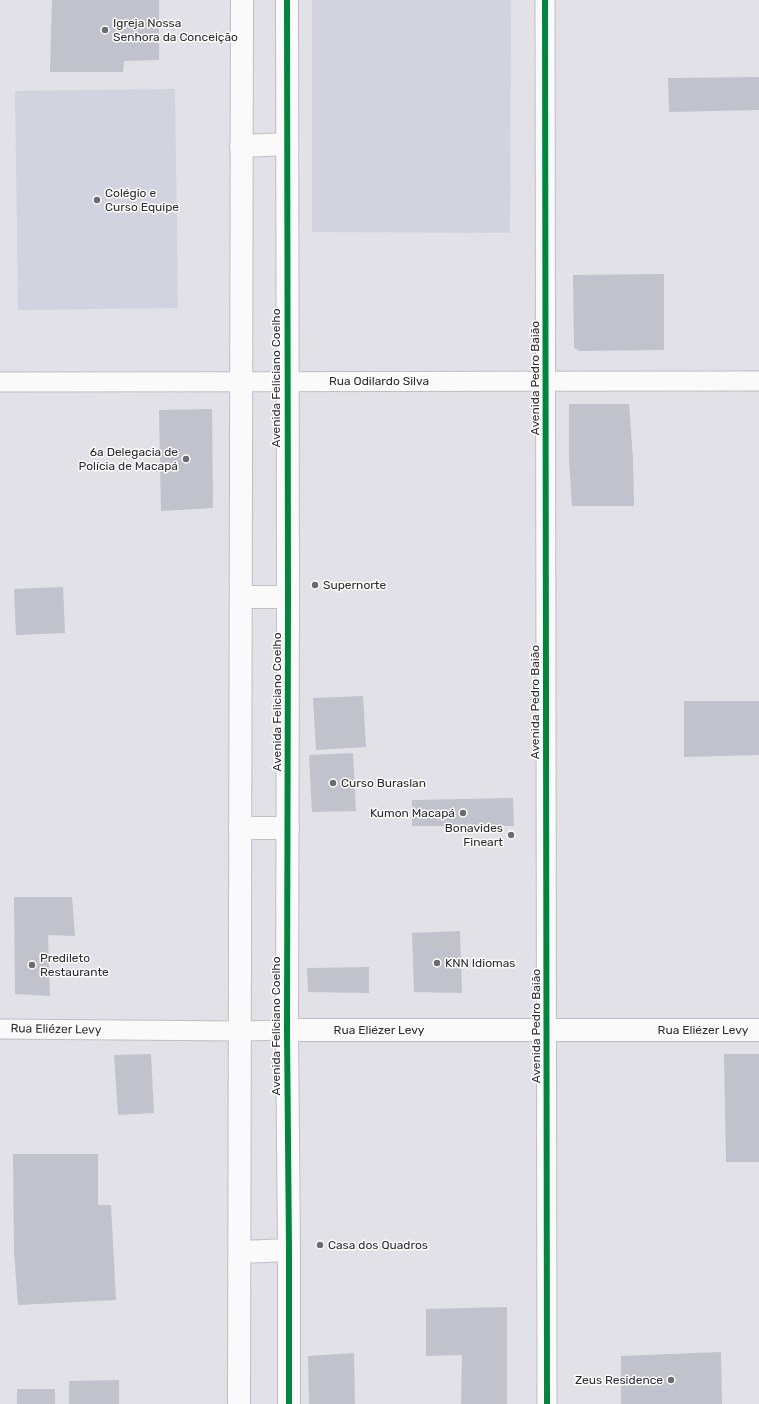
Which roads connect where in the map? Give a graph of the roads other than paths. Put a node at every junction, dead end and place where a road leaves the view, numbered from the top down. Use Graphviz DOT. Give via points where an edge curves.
graph roads {
  1 [pos="242,0"];
  2 [pos="287,0"];
  3 [pos="545,0"];
  4 [pos="287,144"];
  5 [pos="241,146"];
  6 [pos="287,381"];
  7 [pos="546,381"];
  8 [pos="759,381"];
  9 [pos="0,382"];
  10 [pos="241,382"];
  11 [pos="241,597"];
  12 [pos="288,597"];
  13 [pos="240,828"];
  14 [pos="288,828"];
  15 [pos="0,1029"];
  16 [pos="286,1030"];
  17 [pos="547,1030"];
  18 [pos="759,1030"];
  19 [pos="240,1031"];
  20 [pos="289,1250"];
  21 [pos="240,1252"];
  22 [pos="239,1404"];
  23 [pos="289,1404"];
  24 [pos="547,1404"];
  1 -- 5 [label="street"];
  2 -- 4 [label="street, Avenida Feliciano Coelho"];
  3 -- 7 [label="street, Avenida Pedro Baião"];
  4 -- 5 [label="street"];
  4 -- 6 [label="street, Avenida Feliciano Coelho"];
  5 -- 10 [label="street"];
  6 -- 7 [label="street, Rua Odilardo Silva"];
  6 -- 10 [label="street, Rua Odilardo Silva"];
  6 -- 12 [label="street, Avenida Feliciano Coelho"];
  7 -- 8 [label="street, Rua Odilardo Silva"];
  7 -- 17 [label="street, Avenida Pedro Baião"];
  9 -- 10 [label="street, Rua Odilardo Silva"];
  10 -- 11 [label="street"];
  11 -- 12 [label="street"];
  11 -- 13 [label="street"];
  12 -- 14 [label="street, Avenida Feliciano Coelho"];
  13 -- 14 [label="street"];
  13 -- 19 [label="street"];
  14 -- 16 [label="street, Avenida Feliciano Coelho"];
  15 -- 19 [label="street, Rua Eliézer Levy"];
  16 -- 17 [label="street, Rua Eliézer Levy"];
  16 -- 19 [label="street, Rua Eliézer Levy"];
  16 -- 20 [label="street, Avenida Feliciano Coelho"];
  17 -- 18 [label="street, Rua Eliézer Levy"];
  17 -- 24 [label="street, Avenida Pedro Baião"];
  19 -- 21 [label="street"];
  20 -- 21 [label="street"];
  20 -- 23 [label="street, Avenida Feliciano Coelho"];
  21 -- 22 [label="street"];
}
